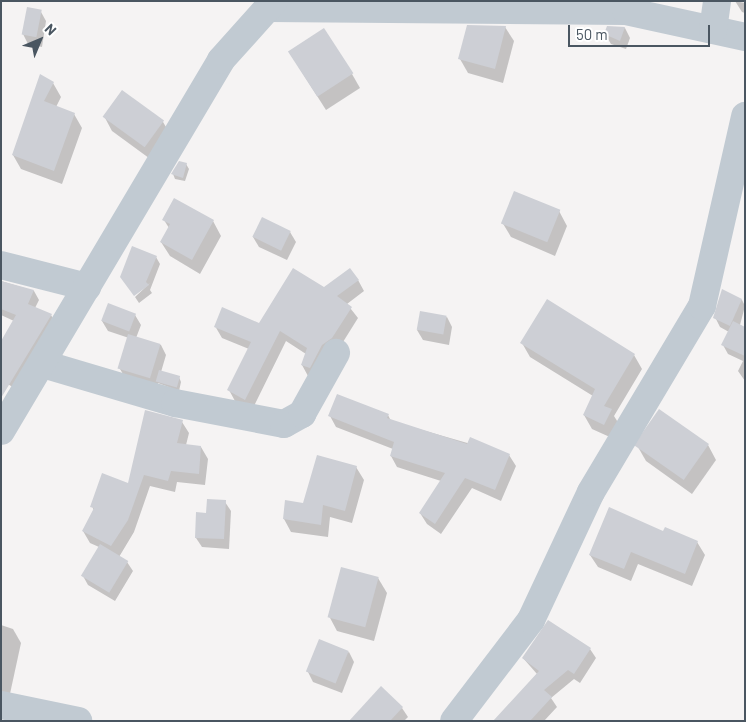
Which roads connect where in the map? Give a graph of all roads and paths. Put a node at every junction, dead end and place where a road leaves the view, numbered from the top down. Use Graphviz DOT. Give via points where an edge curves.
graph roads {
  1 [pos="717,1"];
  2 [pos="271,4"];
  3 [pos="713,30"];
  4 [pos="745,37"];
  5 [pos="745,116"];
  6 [pos="1,265"];
  7 [pos="87,287"];
  8 [pos="336,353"];
  9 [pos="43,364"];
  10 [pos="1,431"];
  11 [pos="1,706"];
  12 [pos="78,721"];
  13 [pos="454,721"];
  1 -- 3 [label="street"];
  2 -- 3 [label="street" via="626,11"];
  2 -- 7 [label="street" via="221,60"];
  3 -- 4 [label="street"];
  5 -- 13 [label="street" via="702,306 591,492 531,620 484,677"];
  6 -- 7 [label="street"];
  7 -- 9 [label="street"];
  8 -- 9 [label="street" via="302,414 284,424 175,403"];
  9 -- 10 [label="street"];
  11 -- 12 [label="street"];
}
